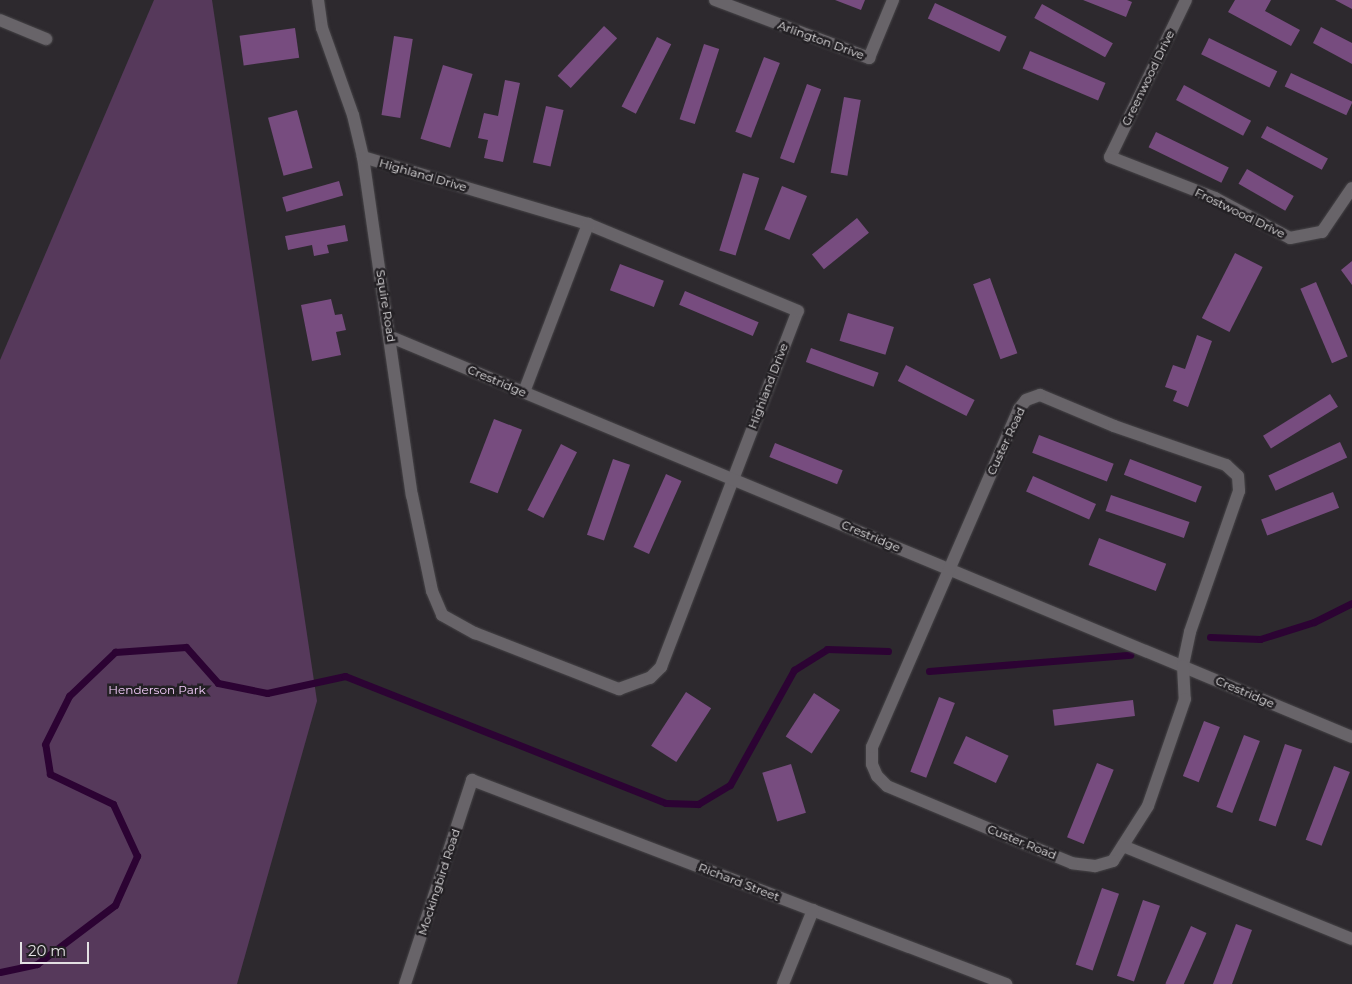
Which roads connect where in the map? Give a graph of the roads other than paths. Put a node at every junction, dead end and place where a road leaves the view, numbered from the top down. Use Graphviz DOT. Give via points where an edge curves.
graph roads {
  1 [pos="318,0"];
  2 [pos="715,0"];
  3 [pos="893,0"];
  4 [pos="1186,0"];
  5 [pos="0,20"];
  6 [pos="46,39"];
  7 [pos="363,157"];
  8 [pos="1110,157"];
  9 [pos="1352,188"];
  10 [pos="588,224"];
  11 [pos="391,336"];
  12 [pos="524,392"];
  13 [pos="732,479"];
  14 [pos="950,569"];
  15 [pos="442,615"];
  16 [pos="1183,666"];
  17 [pos="1352,736"];
  18 [pos="472,780"];
  19 [pos="1123,846"];
  20 [pos="813,910"];
  21 [pos="1352,939"];
  22 [pos="405,984"];
  23 [pos="783,984"];
  24 [pos="1006,984"];
  1 -- 7 [label="street, Squire Road" via="322,28 353,115"];
  2 -- 3 [label="street, Arlington Drive" via="869,58"];
  4 -- 8 [label="street, Greenwood Drive"];
  5 -- 6 [label="street"];
  7 -- 10 [label="street, Highland Drive"];
  7 -- 11 [label="street, Squire Road"];
  8 -- 9 [label="street, Frostwood Drive" via="1215,198 1290,238 1322,232"];
  10 -- 12 [label="street"];
  10 -- 13 [label="street, Highland Drive" via="798,311"];
  11 -- 12 [label="street, Crestridge"];
  11 -- 15 [label="street, Squire Road" via="412,495 432,591"];
  12 -- 13 [label="street, Crestridge"];
  13 -- 14 [label="street, Crestridge"];
  13 -- 15 [label="street, Highland Drive" via="661,667 635,686 619,689 556,666 475,633"];
  14 -- 16 [label="street, Crestridge"];
  14 -- 16 [label="street, Custer Road" via="1019,409 1026,400 1040,396 1226,465 1238,476 1239,491 1190,632"];
  14 -- 19 [label="street, Custer Road" via="872,747 872,764 877,776 888,786 1072,862 1095,866 1112,861"];
  16 -- 17 [label="street, Crestridge"];
  16 -- 19 [label="street, Custer Road" via="1185,699 1148,806"];
  18 -- 20 [label="street, Richard Street"];
  18 -- 22 [label="street, Mockingbird Road"];
  19 -- 21 [label="street"];
  20 -- 23 [label="street"];
  20 -- 24 [label="street, Richard Street"];
}
